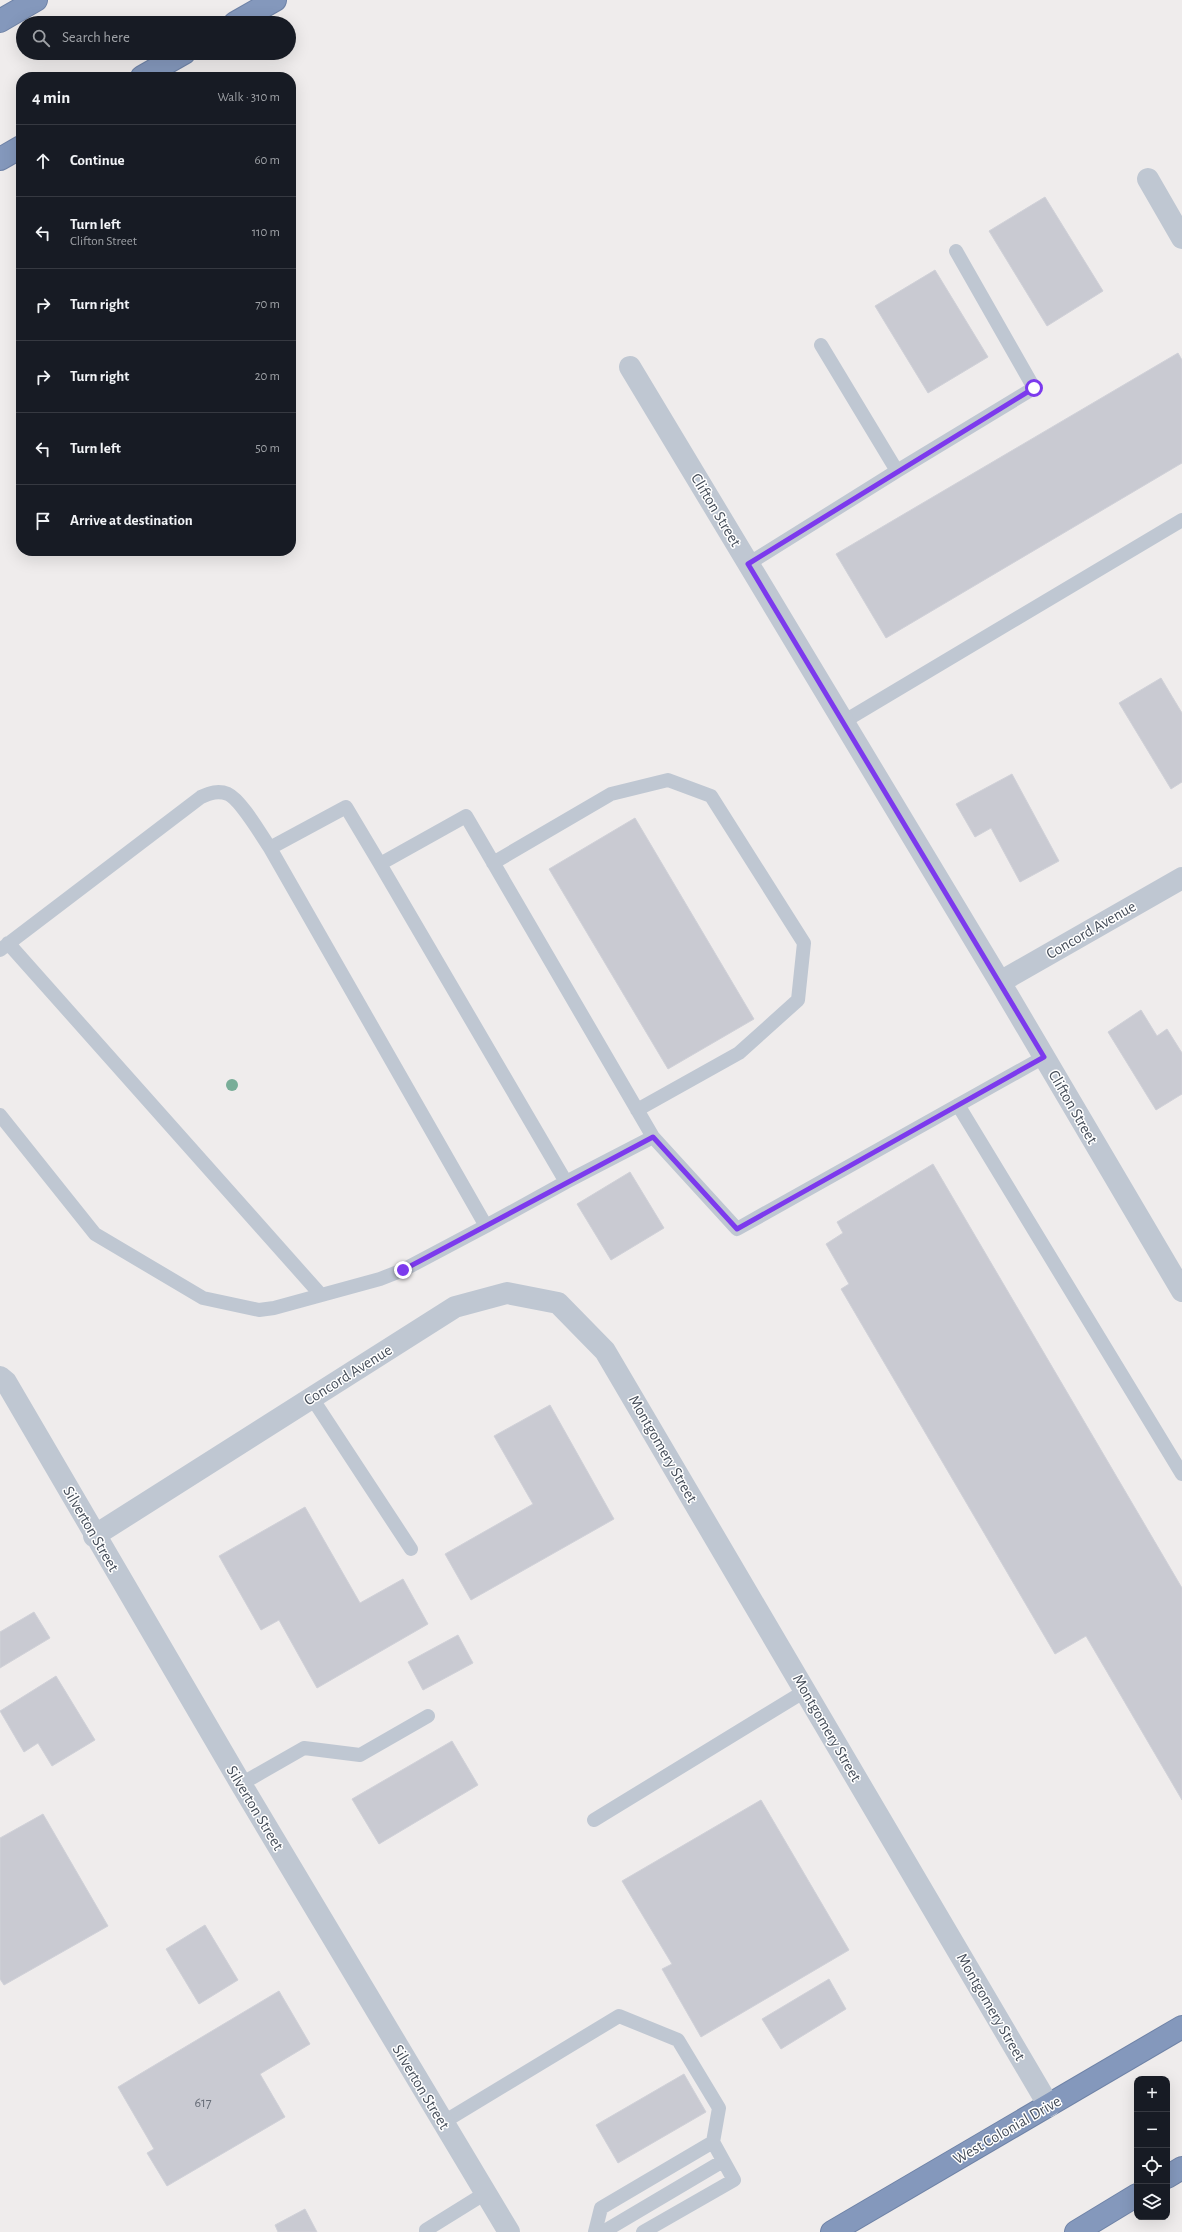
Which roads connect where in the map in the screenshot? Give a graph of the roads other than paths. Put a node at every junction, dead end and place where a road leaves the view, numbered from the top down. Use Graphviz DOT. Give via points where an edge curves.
graph roads {
  1 [pos="36,0"];
  2 [pos="275,0"];
  3 [pos="247,16"];
  4 [pos="0,21"];
  5 [pos="172,60"];
  6 [pos="151,72"];
  7 [pos="16,150"];
  8 [pos="0,159"];
  9 [pos="1148,179"];
  10 [pos="1182,238"];
  11 [pos="956,251"];
  12 [pos="821,345"];
  13 [pos="630,367"];
  14 [pos="897,472"];
  15 [pos="1182,520"];
  16 [pos="748,564"];
  17 [pos="844,722"];
  18 [pos="270,848"];
  19 [pos="380,864"];
  20 [pos="493,864"];
  21 [pos="1182,878"];
  22 [pos="4,947"];
  23 [pos="1000,982"];
  24 [pos="1044,1057"];
  25 [pos="958,1105"];
  26 [pos="637,1110"];
  27 [pos="0,1115"];
  28 [pos="653,1137"];
  29 [pos="566,1182"];
  30 [pos="486,1226"];
  31 [pos="1182,1292"];
  32 [pos="321,1295"];
  33 [pos="605,1351"];
  34 [pos="3,1379"];
  35 [pos="312,1398"];
  36 [pos="1182,1474"];
  37 [pos="94,1536"];
  38 [pos="411,1549"];
  39 [pos="805,1691"];
  40 [pos="428,1716"];
  41 [pos="242,1784"];
  42 [pos="594,1820"];
  43 [pos="1182,2027"];
  44 [pos="1049,2106"];
  45 [pos="442,2123"];
  46 [pos="713,2142"];
  47 [pos="724,2161"];
  48 [pos="1182,2168"];
  49 [pos="1170,2175"];
  50 [pos="484,2194"];
  51 [pos="1134,2197"];
  52 [pos="426,2232"];
  53 [pos="509,2232"];
  54 [pos="595,2232"];
  55 [pos="603,2232"];
  56 [pos="643,2232"];
  57 [pos="832,2232"];
  58 [pos="1076,2232"];
  1 -- 4 [label="highway"];
  2 -- 3 [label="highway"];
  5 -- 6 [label="highway"];
  7 -- 8 [label="highway"];
  9 -- 10 [label="street"];
  11 -- 14 [label="lane" via="1034,388"];
  12 -- 14 [label="lane"];
  13 -- 16 [label="street, Clifton Street"];
  14 -- 16 [label="lane"];
  15 -- 17 [label="lane"];
  16 -- 17 [label="street, Clifton Street"];
  17 -- 23 [label="street, Clifton Street"];
  18 -- 19 [label="lane" via="346,806"];
  18 -- 22 [label="lane" via="228,794 213,792 201,797"];
  18 -- 30 [label="lane"];
  19 -- 20 [label="lane" via="466,816"];
  19 -- 29 [label="lane"];
  20 -- 26 [label="lane"];
  20 -- 26 [label="lane" via="611,794 668,780 711,796 804,943 798,1000 739,1052"];
  21 -- 23 [label="street, Concord Avenue"];
  22 -- 32 [label="lane"];
  23 -- 24 [label="street, Clifton Street"];
  24 -- 25 [label="lane"];
  24 -- 31 [label="street, Clifton Street"];
  25 -- 28 [label="lane" via="737,1229"];
  25 -- 36 [label="lane"];
  26 -- 28 [label="lane"];
  27 -- 32 [label="lane" via="95,1234 203,1298 259,1310"];
  28 -- 29 [label="lane"];
  29 -- 30 [label="lane"];
  30 -- 32 [label="lane" via="403,1270"];
  33 -- 35 [label="street, Concord Avenue" via="558,1303 507,1293 455,1307"];
  33 -- 39 [label="street, Montgomery Street"];
  34 -- 37 [label="street, Silverton Street"];
  35 -- 37 [label="street, Concord Avenue"];
  35 -- 38 [label="lane"];
  37 -- 41 [label="street, Silverton Street"];
  39 -- 42 [label="lane"];
  39 -- 44 [label="street, Montgomery Street"];
  40 -- 41 [label="lane" via="360,1755 304,1748"];
  41 -- 45 [label="street, Silverton Street"];
  43 -- 44 [label="highway, West Colonial Drive"];
  44 -- 57 [label="highway, West Colonial Drive"];
  45 -- 46 [label="lane" via="619,2016 678,2040 719,2108"];
  45 -- 50 [label="street, Silverton Street"];
  46 -- 47 [label="lane"];
  46 -- 54 [label="lane" via="602,2208"];
  47 -- 55 [label="lane"];
  47 -- 56 [label="lane" via="734,2180"];
  48 -- 49 [label="highway"];
  50 -- 52 [label="lane"];
  50 -- 53 [label="street, Silverton Street"];
  51 -- 58 [label="highway"];
}
